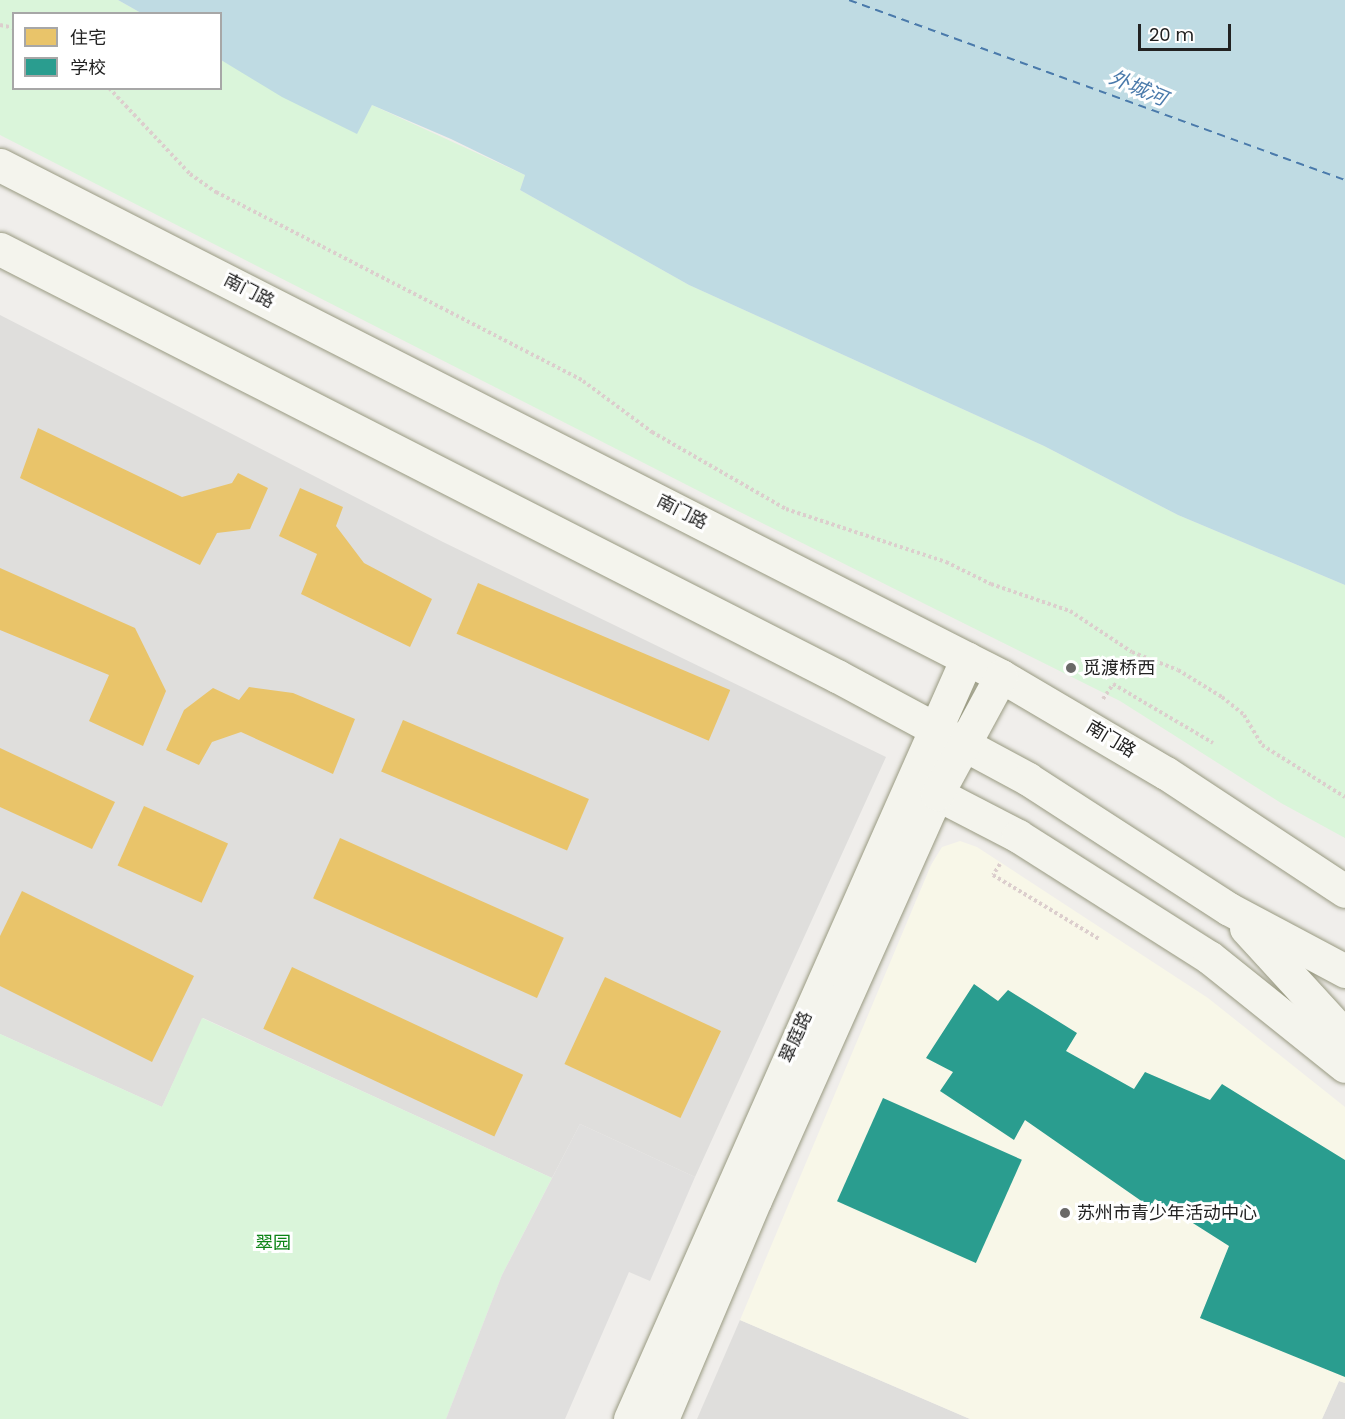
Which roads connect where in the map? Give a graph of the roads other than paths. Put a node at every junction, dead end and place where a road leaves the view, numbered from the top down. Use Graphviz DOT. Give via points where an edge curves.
graph roads {
  1 [pos="0,165"];
  2 [pos="0,249"];
  3 [pos="966,658"];
  4 [pos="1001,676"];
  5 [pos="933,727"];
  6 [pos="965,745"];
  7 [pos="937,794"];
  8 [pos="1280,847"];
  9 [pos="1345,872"];
  10 [pos="1345,891"];
  11 [pos="1229,909"];
  12 [pos="1345,971"];
  13 [pos="1345,1036"];
  14 [pos="1345,1066"];
  15 [pos="630,1419"];
  16 [pos="662,1419"];
  1 -- 3 [label="main road, 南门路"];
  2 -- 5 [label="main road"];
  3 -- 4 [label="main road, 南门路"];
  3 -- 5 [label="main road, 翠庭路"];
  4 -- 6 [label="main road, 翠庭路"];
  4 -- 8 [label="main road, 南门路" via="1137,755"];
  5 -- 6 [label="main road"];
  5 -- 15 [label="main road, 翠庭路"];
  6 -- 7 [label="main road, 翠庭路"];
  6 -- 11 [label="main road" via="1118,834"];
  7 -- 14 [label="main road" via="1018,836 1209,957"];
  7 -- 16 [label="main road, 翠庭路" via="755,1200"];
  8 -- 9 [label="main road"];
  8 -- 10 [label="main road, 南门路"];
  11 -- 12 [label="main road"];
  11 -- 13 [label="main road"];
}
